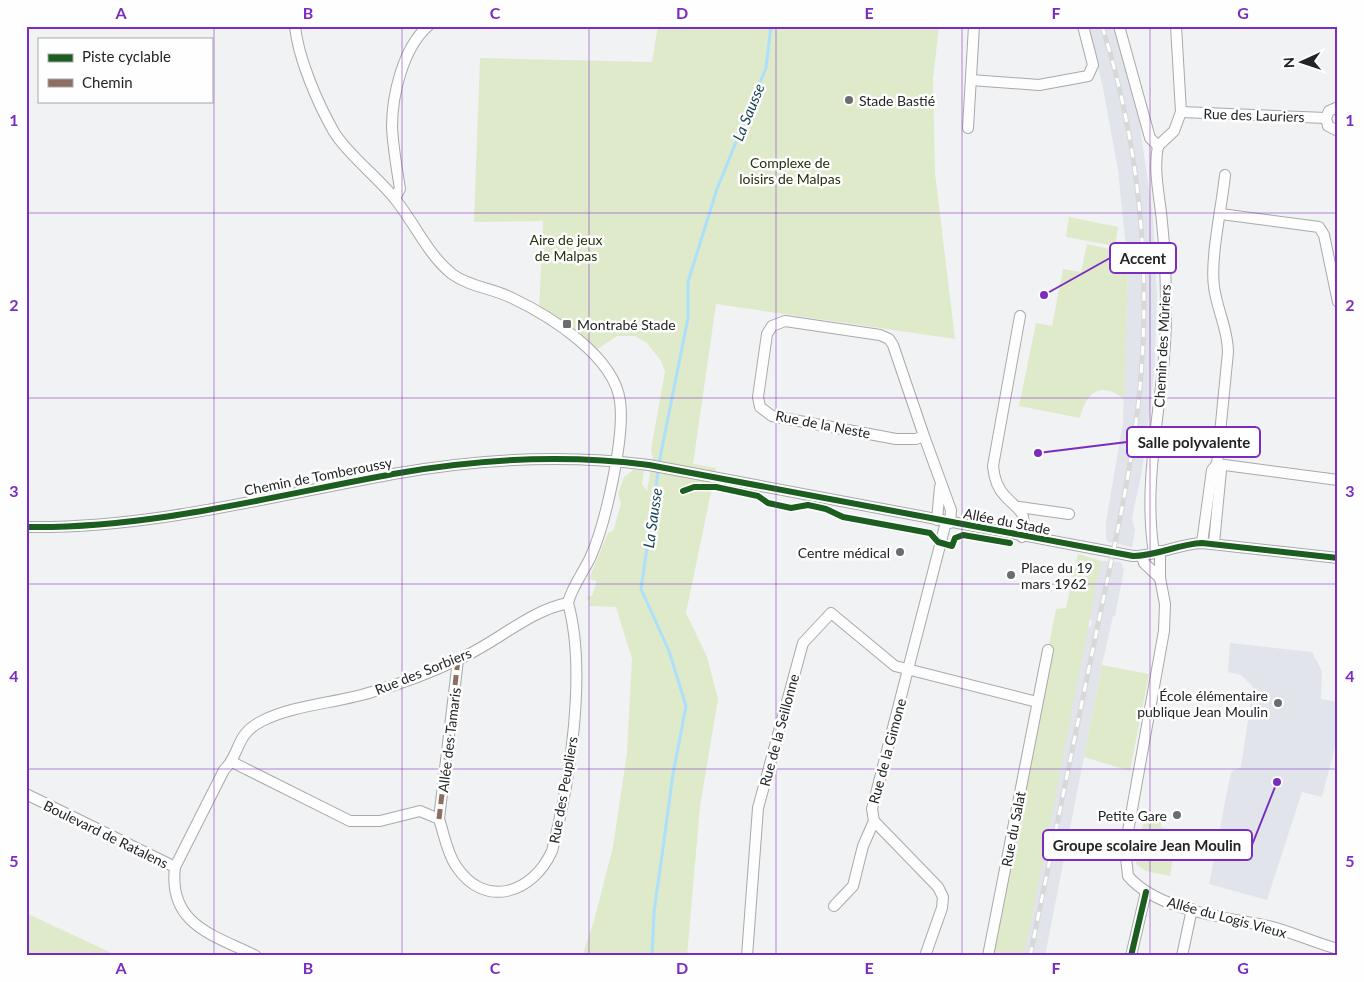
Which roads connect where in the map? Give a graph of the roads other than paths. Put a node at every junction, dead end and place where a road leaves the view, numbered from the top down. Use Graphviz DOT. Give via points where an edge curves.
graph roads {
  1 [pos="295,26"];
  2 [pos="428,26"];
  3 [pos="974,26"];
  4 [pos="1083,26"];
  5 [pos="1119,26"];
  6 [pos="1176,26"];
  7 [pos="971,80"];
  8 [pos="1338,107"];
  9 [pos="1181,112"];
  10 [pos="1326,118"];
  11 [pos="968,128"];
  12 [pos="1338,131"];
  13 [pos="1158,146"];
  14 [pos="1225,175"];
  15 [pos="395,198"];
  16 [pos="1220,214"];
  17 [pos="1338,302"];
  18 [pos="1020,316"];
  19 [pos="924,436"];
  20 [pos="615,461"];
  21 [pos="1217,464"];
  22 [pos="1338,480"];
  23 [pos="1019,507"];
  24 [pos="1069,514"];
  25 [pos="944,522"];
  26 [pos="26,527"];
  27 [pos="1022,537"];
  28 [pos="1202,542"];
  29 [pos="1214,543"];
  30 [pos="1157,552"];
  31 [pos="1142,556"];
  32 [pos="1338,558"];
  33 [pos="1160,578"];
  34 [pos="568,603"];
  35 [pos="1048,650"];
  36 [pos="458,660"];
  37 [pos="909,669"];
  38 [pos="1037,702"];
  39 [pos="232,762"];
  40 [pos="26,794"];
  41 [pos="439,819"];
  42 [pos="874,820"];
  43 [pos="175,867"];
  44 [pos="1146,892"];
  45 [pos="834,906"];
  46 [pos="1192,910"];
  47 [pos="1319,944"];
  48 [pos="1338,949"];
  49 [pos="256,956"];
  50 [pos="747,956"];
  51 [pos="925,956"];
  52 [pos="988,956"];
  53 [pos="1130,956"];
  54 [pos="1182,956"];
  55 [pos="1317,956"];
  1 -- 15 [label="street" via="301,60 335,132"];
  2 -- 15 [label="street" via="410,50 395,99 392,127 400,189"];
  3 -- 7 [label="street"];
  4 -- 7 [label="street" via="1093,65 1088,76 1039,85"];
  5 -- 13 [label="street" via="1150,138"];
  6 -- 9 [label="street"];
  7 -- 11 [label="street"];
  8 -- 10 [label="street" via="1329,111"];
  9 -- 10 [label="street, Rue des Lauriers"];
  9 -- 13 [label="street" via="1174,131"];
  10 -- 12 [label="street" via="1328,126"];
  13 -- 30 [label="street, Chemin des Mûriers" via="1156,162 1166,312 1162,393 1150,481"];
  14 -- 16 [label="street"];
  15 -- 20 [label="street" via="452,274 475,286 511,297 565,330 600,359 616,385 620,399 622,417"];
  16 -- 17 [label="street" via="1319,226 1324,235"];
  16 -- 21 [label="street" via="1213,271 1214,288 1228,337 1228,352"];
  18 -- 23 [label="street" via="992,466 999,488"];
  19 -- 19 [label="street, Rue de la Neste" via="889,339 785,321 772,326 767,334 758,397 764,411 772,416 896,438"];
  19 -- 25 [label="street, Rue de la Neste" via="940,484"];
  20 -- 25 [label="street, Allée du Stade"];
  20 -- 26 [label="street, Chemin de Tomberoussy" via="570,458 456,465 131,522 68,528"];
  20 -- 34 [label="street" via="601,529"];
  21 -- 22 [label="street"];
  21 -- 28 [label="street" via="1212,470"];
  21 -- 29 [label="street" via="1221,470"];
  23 -- 24 [label="street"];
  23 -- 27 [label="street" via="1025,520"];
  25 -- 27 [label="street, Allée du Stade"];
  25 -- 37 [label="street, Rue de la Gimone"];
  27 -- 31 [label="street, Allée du Stade"];
  28 -- 29 [label="street, Allée du Stade"];
  28 -- 30 [label="street, Allée du Stade"];
  29 -- 32 [label="street, Allée du Stade"];
  30 -- 31 [label="street, Allée du Stade"];
  30 -- 33 [label="street, Chemin des Mûriers"];
  31 -- 33 [label="street"];
  33 -- 44 [label="street, Allée du Logis Vieux" via="1165,604 1161,652 1125,848 1128,876"];
  34 -- 36 [label="street, Rue des Sorbiers" via="550,606"];
  34 -- 41 [label="street, Rue des Peupliers" via="573,620 574,737 556,832 544,866 534,878 510,891 483,889 463,876 455,866"];
  35 -- 38 [label="street, Rue du Salat"];
  36 -- 39 [label="street, Rue des Sorbiers" via="372,692 261,721 242,737 234,750"];
  36 -- 41 [label="street, Allée des Tamaris"];
  37 -- 38 [label="street"];
  37 -- 42 [label="street, Rue de la Gimone" via="872,809"];
  37 -- 50 [label="street, Rue de la Seillonne" via="895,666 831,613 803,643 758,808"];
  38 -- 52 [label="street, Rue du Salat"];
  39 -- 41 [label="street" via="350,821 380,821 420,811"];
  39 -- 43 [label="street, Rue des Sorbiers" via="224,770"];
  40 -- 43 [label="street, Boulevard de Ratalens"];
  42 -- 45 [label="street" via="852,886"];
  42 -- 51 [label="street, Rue de la Gimone" via="938,887 943,897"];
  43 -- 49 [label="street, Boulevard de Ratalens" via="175,891 186,917 195,926"];
  44 -- 46 [label="street, Allée du Logis Vieux"];
  44 -- 53 [label="street"];
  46 -- 47 [label="street, Allée du Logis Vieux" via="1269,926"];
  46 -- 54 [label="street"];
  47 -- 48 [label="street, Allée du Logis Vieux"];
  47 -- 55 [label="street"];
}
